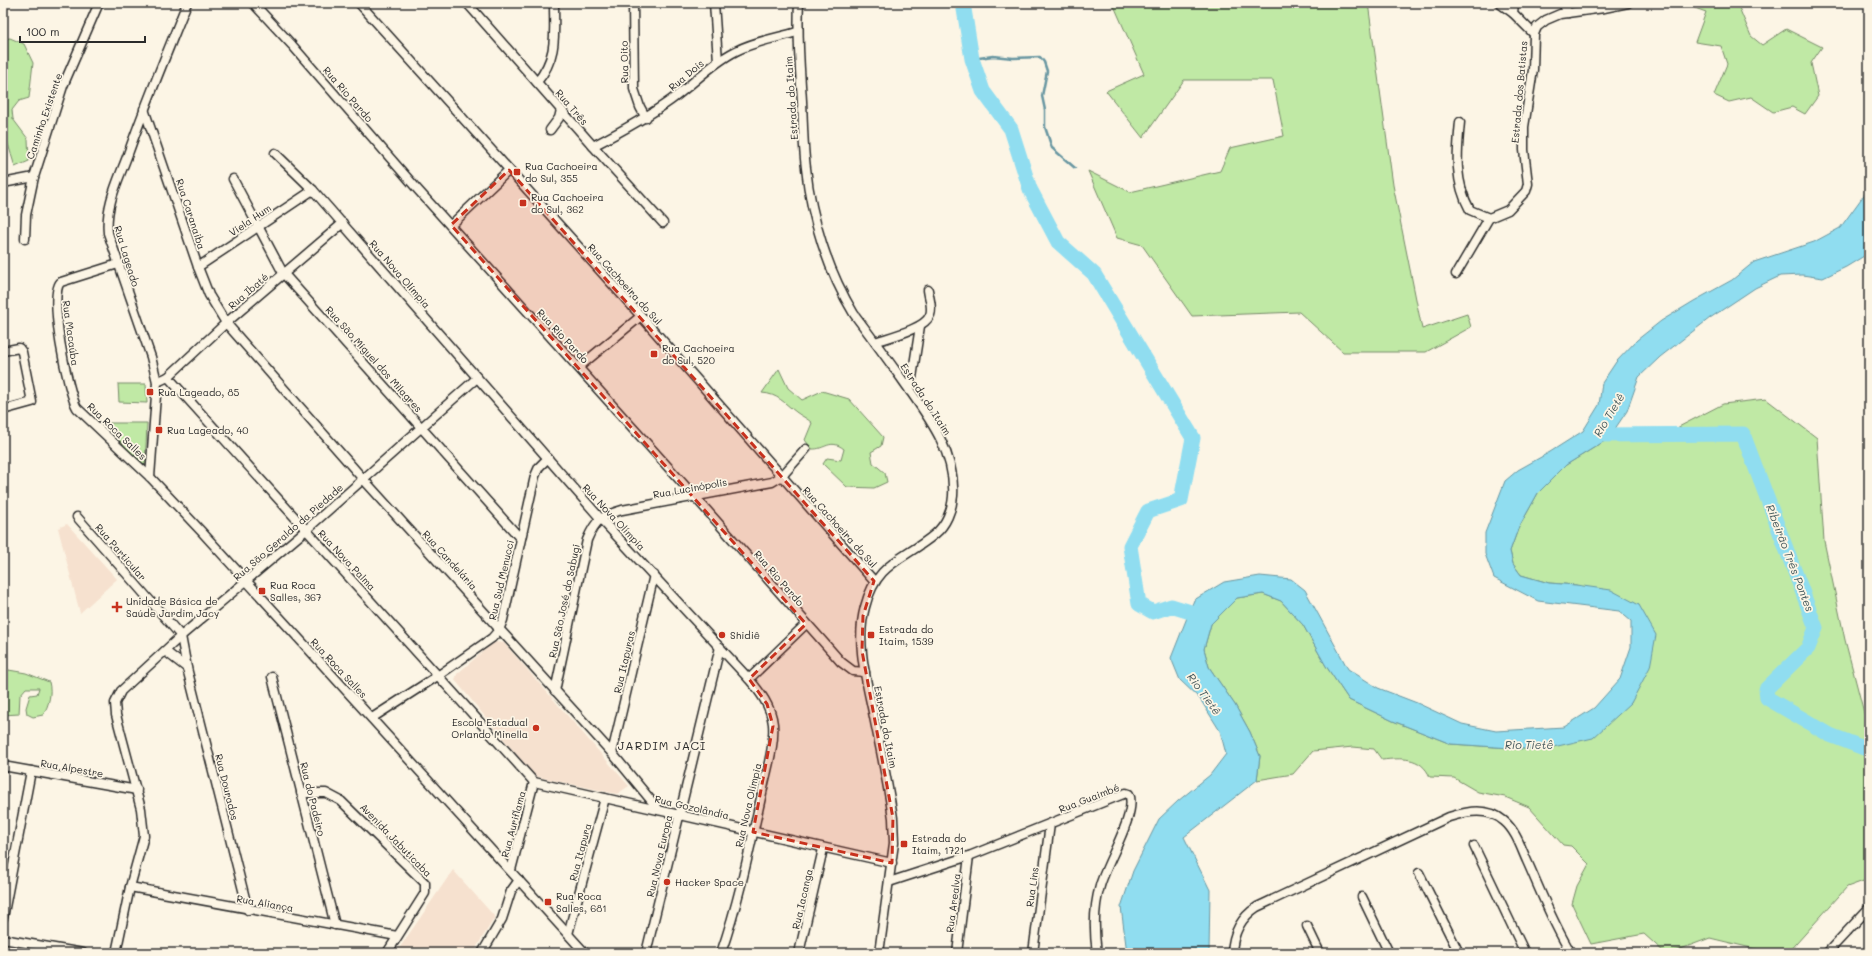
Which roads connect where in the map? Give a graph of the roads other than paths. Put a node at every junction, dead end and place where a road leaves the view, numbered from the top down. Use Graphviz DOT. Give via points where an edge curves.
graph roads {
  1 [pos="99,3"];
  2 [pos="188,3"];
  3 [pos="253,3"];
  4 [pos="359,3"];
  5 [pos="467,3"];
  6 [pos="554,3"];
  7 [pos="633,3"];
  8 [pos="714,3"];
  9 [pos="798,3"];
  10 [pos="1499,3"];
  11 [pos="1514,3"];
  12 [pos="1563,3"];
  13 [pos="1628,3"];
  14 [pos="1568,12"];
  15 [pos="1513,13"];
  16 [pos="797,32"];
  17 [pos="1534,34"];
  18 [pos="718,62"];
  19 [pos="536,82"];
  20 [pos="144,109"];
  21 [pos="561,110"];
  22 [pos="646,118"];
  23 [pos="1460,122"];
  24 [pos="550,130"];
  25 [pos="592,146"];
  26 [pos="275,152"];
  27 [pos="509,170"];
  28 [pos="34,177"];
  29 [pos="233,179"];
  30 [pos="3,183"];
  31 [pos="313,190"];
  32 [pos="1489,218"];
  33 [pos="343,223"];
  34 [pos="663,223"];
  35 [pos="451,225"];
  36 [pos="259,226"];
  37 [pos="25,239"];
  38 [pos="118,264"];
  39 [pos="198,267"];
  40 [pos="283,273"];
  41 [pos="1456,274"];
  42 [pos="928,290"];
  43 [pos="641,316"];
  44 [pos="226,323"];
  45 [pos="920,326"];
  46 [pos="875,342"];
  47 [pos="3,351"];
  48 [pos="579,367"];
  49 [pos="168,377"];
  50 [pos="477,378"];
  51 [pos="157,382"];
  52 [pos="910,391"];
  53 [pos="73,401"];
  54 [pos="3,410"];
  55 [pos="422,428"];
  56 [pos="806,449"];
  57 [pos="548,458"];
  58 [pos="782,476"];
  59 [pos="150,477"];
  60 [pos="364,480"];
  61 [pos="696,498"];
  62 [pos="77,517"];
  63 [pos="600,518"];
  64 [pos="306,530"];
  65 [pos="520,538"];
  66 [pos="654,575"];
  67 [pos="874,581"];
  68 [pos="246,582"];
  69 [pos="806,624"];
  70 [pos="499,630"];
  71 [pos="181,636"];
  72 [pos="720,647"];
  73 [pos="165,651"];
  74 [pos="187,668"];
  75 [pos="865,672"];
  76 [pos="440,675"];
  77 [pos="272,677"];
  78 [pos="749,679"];
  79 [pos="555,691"];
  80 [pos="372,718"];
  81 [pos="612,753"];
  82 [pos="3,766"];
  83 [pos="31,771"];
  84 [pos="534,782"];
  85 [pos="136,790"];
  86 [pos="301,794"];
  87 [pos="606,798"];
  88 [pos="659,810"];
  89 [pos="679,814"];
  90 [pos="1050,824"];
  91 [pos="753,832"];
  92 [pos="1474,846"];
  93 [pos="824,849"];
  94 [pos="969,856"];
  95 [pos="892,863"];
  96 [pos="511,870"];
  97 [pos="1419,873"];
  98 [pos="519,880"];
  99 [pos="889,882"];
  100 [pos="130,887"];
  101 [pos="1362,897"];
  102 [pos="1869,908"];
  103 [pos="248,910"];
  104 [pos="3,918"];
  105 [pos="335,925"];
  106 [pos="1307,926"];
  107 [pos="568,934"];
  108 [pos="397,936"];
  109 [pos="3,939"];
  110 [pos="83,953"];
  111 [pos="116,953"];
  112 [pos="387,953"];
  113 [pos="482,953"];
  114 [pos="585,953"];
  115 [pos="646,953"];
  116 [pos="721,953"];
  117 [pos="800,953"];
  118 [pos="879,953"];
  119 [pos="957,953"];
  120 [pos="1033,953"];
  121 [pos="1097,953"];
  122 [pos="1232,953"];
  123 [pos="1320,953"];
  124 [pos="1389,953"];
  125 [pos="1459,953"];
  126 [pos="1525,953"];
  127 [pos="1571,953"];
  128 [pos="1827,953"];
  1 -- 28 [label="street, Caminho Existente" via="63,86"];
  2 -- 20 [label="street, Rua Lageado"];
  3 -- 35 [label="street, Rua Rio Pardo"];
  4 -- 27 [label="street, Rua Cachoeira do Sul"];
  5 -- 19 [label="street, Rua Três"];
  6 -- 19 [label="street" via="553,49 546,71"];
  7 -- 22 [label="street, Rua Oito" via="634,90"];
  8 -- 18 [label="street"];
  9 -- 16 [label="street, Estrada do Itaim"];
  10 -- 15 [label="street"];
  11 -- 15 [label="street"];
  12 -- 14 [label="street"];
  13 -- 14 [label="street, Estrada dos Batistas"];
  14 -- 17 [label="street, Estrada dos Batistas" via="1546,20 1537,27"];
  15 -- 17 [label="street"];
  16 -- 18 [label="street, Rua Dois" via="752,44"];
  16 -- 46 [label="street, Estrada do Itaim" via="806,168 814,214 843,295"];
  17 -- 32 [label="street, Estrada dos Batistas" via="1533,70 1523,146 1528,184 1526,191 1508,210"];
  18 -- 22 [label="street, Rua Dois"];
  19 -- 21 [label="street, Rua Três"];
  20 -- 38 [label="street, Rua Lageado" via="108,211 108,233"];
  20 -- 39 [label="street, Rua Caranaiba"];
  21 -- 24 [label="street" via="559,118"];
  21 -- 25 [label="street, Rua Três"];
  22 -- 25 [label="street, Rua Dois"];
  23 -- 32 [label="street" via="1457,172 1466,204 1470,210"];
  25 -- 34 [label="street, Rua Três"];
  26 -- 31 [label="street, Rua Nova Olímpia"];
  27 -- 35 [label="street"];
  27 -- 43 [label="street, Rua Cachoeira do Sul"];
  28 -- 30 [label="street"];
  28 -- 37 [label="street, Caminho Existente" via="26,215"];
  29 -- 36 [label="street, Rua São Miguel dos Milagres"];
  31 -- 33 [label="street, Rua Nova Olímpia"];
  31 -- 36 [label="street, Viela Hum"];
  32 -- 41 [label="street"];
  33 -- 40 [label="street, Rua Ibaté"];
  33 -- 50 [label="street, Rua Nova Olímpia"];
  35 -- 48 [label="street, Rua Rio Pardo"];
  36 -- 39 [label="street, Viela Hum"];
  36 -- 40 [label="street, Rua São Miguel dos Milagres"];
  38 -- 51 [label="street, Rua Lageado" via="151,357"];
  38 -- 53 [label="street, Rua Macaúba" via="60,282 56,288 57,314"];
  39 -- 44 [label="street, Rua Caranaiba" via="209,296"];
  40 -- 44 [label="street, Rua Ibaté"];
  40 -- 55 [label="street, Rua São Miguel dos Milagres"];
  42 -- 45 [label="street" via="930,315"];
  43 -- 48 [label="street"];
  43 -- 58 [label="street, Rua Cachoeira do Sul"];
  44 -- 49 [label="street, Rua Ibaté"];
  44 -- 60 [label="street, Rua Candelária"];
  45 -- 46 [label="street"];
  45 -- 52 [label="street"];
  46 -- 52 [label="street, Estrada do Itaim"];
  47 -- 54 [label="street" via="19,348 22,352 32,402"];
  48 -- 61 [label="street, Rua Rio Pardo"];
  49 -- 51 [label="street"];
  49 -- 64 [label="street, Rua Nova Palma"];
  50 -- 55 [label="street, Rua São Geraldo da Piedade"];
  50 -- 57 [label="street, Rua Nova Olímpia"];
  51 -- 59 [label="street, Rua Lageado"];
  52 -- 67 [label="street, Estrada do Itaim" via="944,444 951,467 952,500 945,521 938,531 918,548 887,567"];
  53 -- 59 [label="street, Rua Roca Salles" via="84,415"];
  55 -- 60 [label="street, Rua São Geraldo da Piedade"];
  55 -- 65 [label="street, Rua São Miguel dos Milagres"];
  56 -- 58 [label="street"];
  57 -- 63 [label="street, Rua Nova Olímpia"];
  57 -- 65 [label="street, Rua Sud Menucci" via="539,467 535,476"];
  58 -- 61 [label="street, Rua Lucinópolis" via="772,482"];
  58 -- 67 [label="street, Rua Cachoeira do Sul"];
  59 -- 68 [label="street, Rua Roca Salles"];
  60 -- 64 [label="street, Rua São Geraldo da Piedade"];
  60 -- 70 [label="street, Rua Candelária"];
  61 -- 63 [label="street, Rua Lucinópolis" via="622,510"];
  61 -- 69 [label="street, Rua Rio Pardo"];
  62 -- 71 [label="street, Rua Particular"];
  63 -- 66 [label="street, Rua Nova Olímpia"];
  63 -- 79 [label="street, Rua São José do Sabugi" via="587,540"];
  64 -- 68 [label="street, Rua São Geraldo da Piedade"];
  64 -- 76 [label="street, Rua Nova Palma"];
  65 -- 70 [label="street, Rua Sud Menucci"];
  66 -- 72 [label="street, Rua Nova Olímpia"];
  66 -- 81 [label="street, Rua Itapuras"];
  67 -- 75 [label="street, Estrada do Itaim" via="864,608 862,624"];
  68 -- 71 [label="street, Rua São Geraldo da Piedade"];
  68 -- 80 [label="street, Rua Roca Salles"];
  69 -- 75 [label="street, Rua Rio Pardo" via="847,667 853,671"];
  69 -- 78 [label="street"];
  70 -- 76 [label="street, Rua Sud Menucci" via="492,638"];
  70 -- 79 [label="street, Rua Candelária"];
  71 -- 73 [label="street, Rua São Geraldo da Piedade"];
  71 -- 74 [label="street, Rua Dourados"];
  72 -- 78 [label="street, Rua Nova Olímpia"];
  72 -- 89 [label="street, Rua Nova Europa"];
  73 -- 74 [label="street"];
  73 -- 85 [label="street, Rua São Geraldo da Piedade" via="121,691 115,703"];
  74 -- 103 [label="street, Rua Dourados"];
  75 -- 95 [label="street, Estrada do Itaim" via="893,818"];
  76 -- 80 [label="street, Rua Sud Menucci"];
  76 -- 84 [label="street, Rua Auriflama"];
  77 -- 86 [label="street, Rua do Padeiro"];
  78 -- 91 [label="street, Rua Nova Olímpia" via="767,704 773,726 769,761"];
  79 -- 81 [label="street, Rua Candelária"];
  80 -- 96 [label="street, Rua Roca Salles"];
  81 -- 88 [label="street, Rua Candelária"];
  82 -- 83 [label="street, Rua Alpestre"];
  83 -- 85 [label="street, Rua Alpestre"];
  83 -- 104 [label="street"];
  84 -- 87 [label="street, Rua Gozolândia"];
  84 -- 96 [label="street, Rua Auriflama"];
  85 -- 100 [label="street" via="144,823 144,836"];
  86 -- 105 [label="street, Rua do Padeiro"];
  86 -- 108 [label="street, Avenida Jabuticaba" via="326,793 334,796 351,809 425,883 425,893"];
  87 -- 88 [label="street, Rua Gozolândia"];
  87 -- 107 [label="street, Rua Itapura"];
  88 -- 89 [label="street, Rua Gozolândia"];
  89 -- 91 [label="street, Rua Gozolândia"];
  89 -- 115 [label="street, Rua Nova Europa"];
  90 -- 94 [label="street, Rua Guaimbé"];
  90 -- 120 [label="street, Rua Lins"];
  90 -- 121 [label="street, Rua Guaimbé" via="1123,794 1128,794 1130,798 1129,819 1100,886 1096,911"];
  91 -- 93 [label="street, Rua Gozolândia"];
  91 -- 116 [label="street, Rua Nova Olímpia"];
  92 -- 126 [label="street"];
  93 -- 95 [label="street, Rua Gozolândia"];
  93 -- 117 [label="street, Rua Iacanga"];
  94 -- 99 [label="street, Rua Guaimbé"];
  94 -- 119 [label="street, Rua Arealva"];
  95 -- 99 [label="street, Estrada do Itaim"];
  96 -- 98 [label="street, Rua Roca Salles"];
  97 -- 125 [label="street"];
  98 -- 107 [label="street, Rua Roca Salles"];
  98 -- 113 [label="street" via="511,891 502,919"];
  99 -- 118 [label="street, Estrada do Itaim"];
  100 -- 103 [label="street, Rua Aliança"];
  100 -- 111 [label="street"];
  101 -- 124 [label="street"];
  102 -- 128 [label="street"];
  103 -- 105 [label="street, Rua Aliança"];
  105 -- 108 [label="street, Rua Aliança"];
  106 -- 123 [label="street"];
  107 -- 114 [label="street, Rua Roca Salles"];
  108 -- 112 [label="street, Avenida Jabuticaba"];
  109 -- 110 [label="street"];
  122 -- 127 [label="street" via="1235,932 1242,920 1257,907 1449,817 1477,811 1495,816 1510,827 1560,935"];
}
